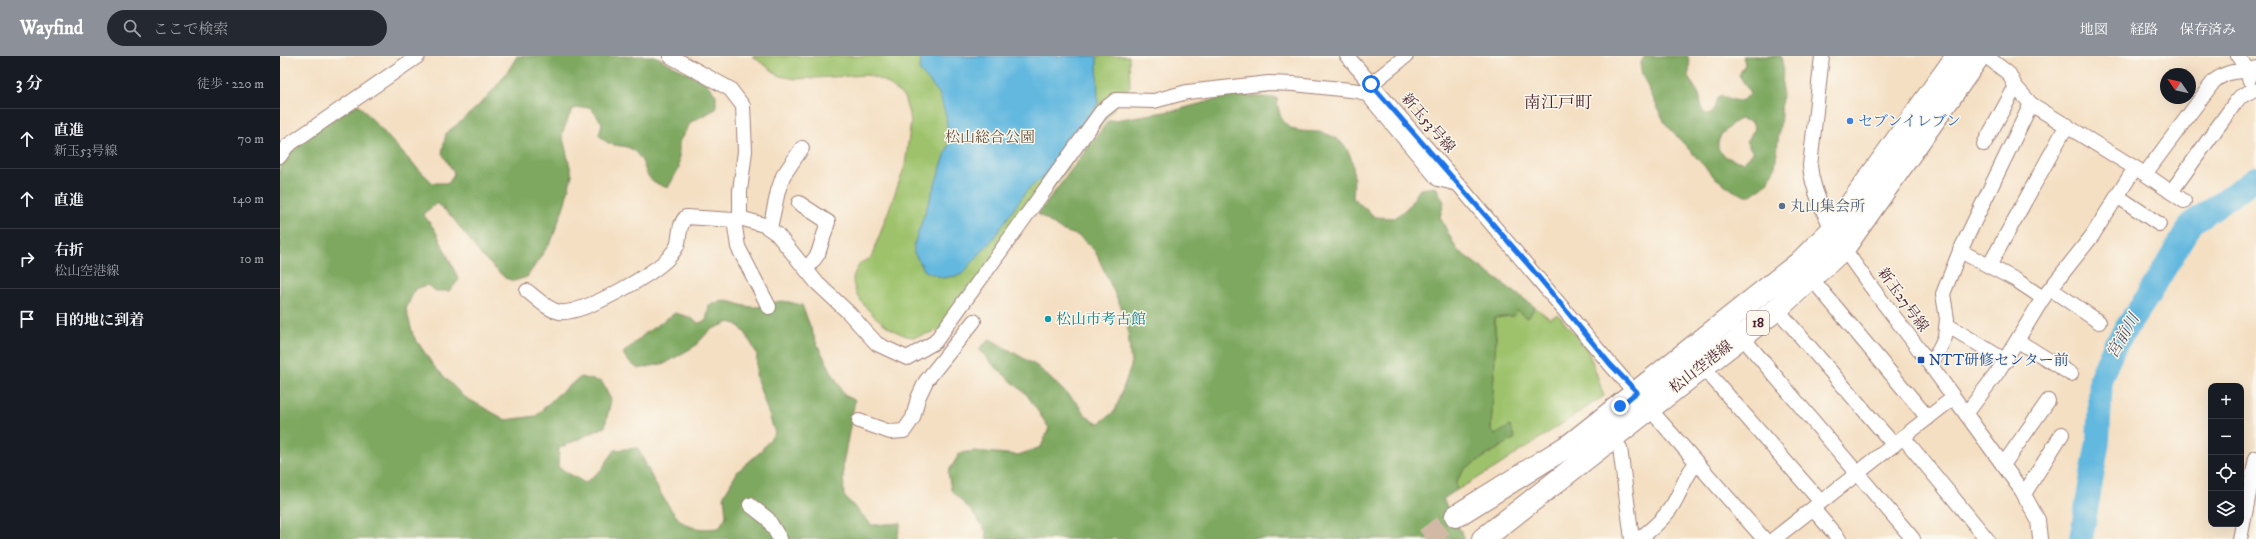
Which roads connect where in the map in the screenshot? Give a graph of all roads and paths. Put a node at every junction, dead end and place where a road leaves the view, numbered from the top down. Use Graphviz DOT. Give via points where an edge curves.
graph roads {
  1 [pos="418,56"];
  2 [pos="670,56"];
  3 [pos="1347,56"];
  4 [pos="1406,56"];
  5 [pos="1822,56"];
  6 [pos="1957,56"];
  7 [pos="1979,56"];
  8 [pos="1986,56"];
  9 [pos="2238,56"];
  10 [pos="2252,70"];
  11 [pos="1371,84"];
  12 [pos="2017,89"];
  13 [pos="2255,93"];
  14 [pos="2032,104"];
  15 [pos="2067,125"];
  16 [pos="1984,144"];
  17 [pos="802,148"];
  18 [pos="280,156"];
  19 [pos="2140,171"];
  20 [pos="1458,184"];
  21 [pos="2172,192"];
  22 [pos="2117,196"];
  23 [pos="2184,201"];
  24 [pos="799,203"];
  25 [pos="737,219"];
  26 [pos="2159,224"];
  27 [pos="770,228"];
  28 [pos="1833,229"];
  29 [pos="1844,248"];
  30 [pos="1960,251"];
  31 [pos="1989,266"];
  32 [pos="807,269"];
  33 [pos="1812,279"];
  34 [pos="527,291"];
  35 [pos="2047,294"];
  36 [pos="769,307"];
  37 [pos="1777,309"];
  38 [pos="974,322"];
  39 [pos="2100,322"];
  40 [pos="1947,326"];
  41 [pos="1734,328"];
  42 [pos="2018,341"];
  43 [pos="2006,361"];
  44 [pos="1929,363"];
  45 [pos="1702,366"];
  46 [pos="2071,374"];
  47 [pos="1953,398"];
  48 [pos="1643,400"];
  49 [pos="2048,401"];
  50 [pos="1966,414"];
  51 [pos="1928,418"];
  52 [pos="859,421"];
  53 [pos="2062,434"];
  54 [pos="1612,437"];
  55 [pos="1899,441"];
  56 [pos="2256,458"];
  57 [pos="1698,463"];
  58 [pos="2002,465"];
  59 [pos="1858,474"];
  60 [pos="2024,494"];
  61 [pos="1817,505"];
  62 [pos="750,506"];
  63 [pos="1456,516"];
  64 [pos="780,539"];
  65 [pos="1483,539"];
  66 [pos="1632,539"];
  67 [pos="1640,539"];
  68 [pos="1764,539"];
  69 [pos="1774,539"];
  70 [pos="1839,539"];
  71 [pos="1913,539"];
  72 [pos="1987,539"];
  73 [pos="2040,539"];
  74 [pos="2240,539"];
  1 -- 18 [label="street" via="287,146"];
  2 -- 25 [label="street" via="730,89 743,106 745,151"];
  3 -- 11 [label="street, 新玉53号線"];
  4 -- 11 [label="street"];
  5 -- 28 [label="street, 新玉27号線" via="1810,166 1818,203"];
  6 -- 28 [label="main road, 松山空港線 / 18"];
  7 -- 29 [label="main road, 松山空港線 / 18"];
  8 -- 12 [label="street" via="2009,74"];
  9 -- 10 [label="street"];
  10 -- 13 [label="street"];
  10 -- 19 [label="street" via="2228,71 2214,81"];
  11 -- 20 [label="street, 新玉53号線"];
  12 -- 14 [label="street"];
  12 -- 16 [label="street" via="2012,93"];
  13 -- 21 [label="street" via="2240,97 2235,102"];
  14 -- 15 [label="street"];
  14 -- 30 [label="street"];
  15 -- 19 [label="street"];
  15 -- 31 [label="street"];
  17 -- 27 [label="street" via="783,176"];
  19 -- 21 [label="street"];
  19 -- 22 [label="street"];
  20 -- 32 [label="street" via="1438,179 1368,95 1359,91 1269,84 1188,92 1154,101 1116,100 1102,112 934,342 919,352 906,358 877,344 849,313 817,284"];
  20 -- 48 [label="street, 新玉53号線"];
  21 -- 23 [label="street"];
  22 -- 26 [label="street"];
  22 -- 35 [label="street" via="2092,236"];
  24 -- 32 [label="street" via="828,222 818,254"];
  25 -- 27 [label="street"];
  25 -- 34 [label="street" via="686,217 681,224 677,246 666,260 613,294 585,308 566,312 554,311"];
  25 -- 36 [label="street" via="738,247"];
  27 -- 32 [label="street"];
  28 -- 29 [label="street, 新玉27号線"];
  28 -- 41 [label="main road, 松山空港線 / 18"];
  29 -- 33 [label="main road, 松山空港線 / 18"];
  29 -- 44 [label="street, 新玉27号線"];
  30 -- 31 [label="street"];
  30 -- 40 [label="street" via="1943,294"];
  31 -- 35 [label="street"];
  33 -- 37 [label="main road, 松山空港線 / 18"];
  33 -- 51 [label="street"];
  35 -- 39 [label="street"];
  35 -- 42 [label="street"];
  37 -- 41 [label="main road, 松山空港線 / 18"];
  37 -- 55 [label="street"];
  38 -- 52 [label="street" via="926,381 913,418 904,431 890,432"];
  40 -- 43 [label="street"];
  40 -- 44 [label="street" via="1942,347"];
  41 -- 45 [label="main road, 松山空港線 / 18"];
  41 -- 48 [label="main road, 松山空港線 / 18"];
  41 -- 59 [label="street"];
  42 -- 43 [label="street"];
  42 -- 46 [label="street"];
  43 -- 50 [label="street"];
  44 -- 47 [label="street, 新玉27号線"];
  45 -- 48 [label="main road, 松山空港線 / 18"];
  45 -- 61 [label="street"];
  47 -- 50 [label="street, 新玉27号線"];
  47 -- 51 [label="street"];
  48 -- 54 [label="main road, 松山空港線 / 18"];
  48 -- 57 [label="street, 新玉53号線"];
  48 -- 63 [label="main road, 松山空港線 / 18"];
  49 -- 58 [label="street"];
  50 -- 58 [label="street, 新玉27号線"];
  51 -- 55 [label="street"];
  53 -- 60 [label="street"];
  54 -- 65 [label="main road, 松山空港線 / 18"];
  54 -- 66 [label="street" via="1620,448"];
  55 -- 59 [label="street"];
  55 -- 72 [label="street"];
  56 -- 74 [label="street"];
  57 -- 67 [label="street" via="1690,469 1665,516"];
  57 -- 68 [label="street, 新玉53号線"];
  58 -- 60 [label="street, 新玉27号線"];
  59 -- 61 [label="street"];
  59 -- 71 [label="street"];
  60 -- 73 [label="street, 新玉27号線" via="2038,520"];
  61 -- 69 [label="street"];
  61 -- 70 [label="street"];
  62 -- 64 [label="street" via="768,520"];
}
